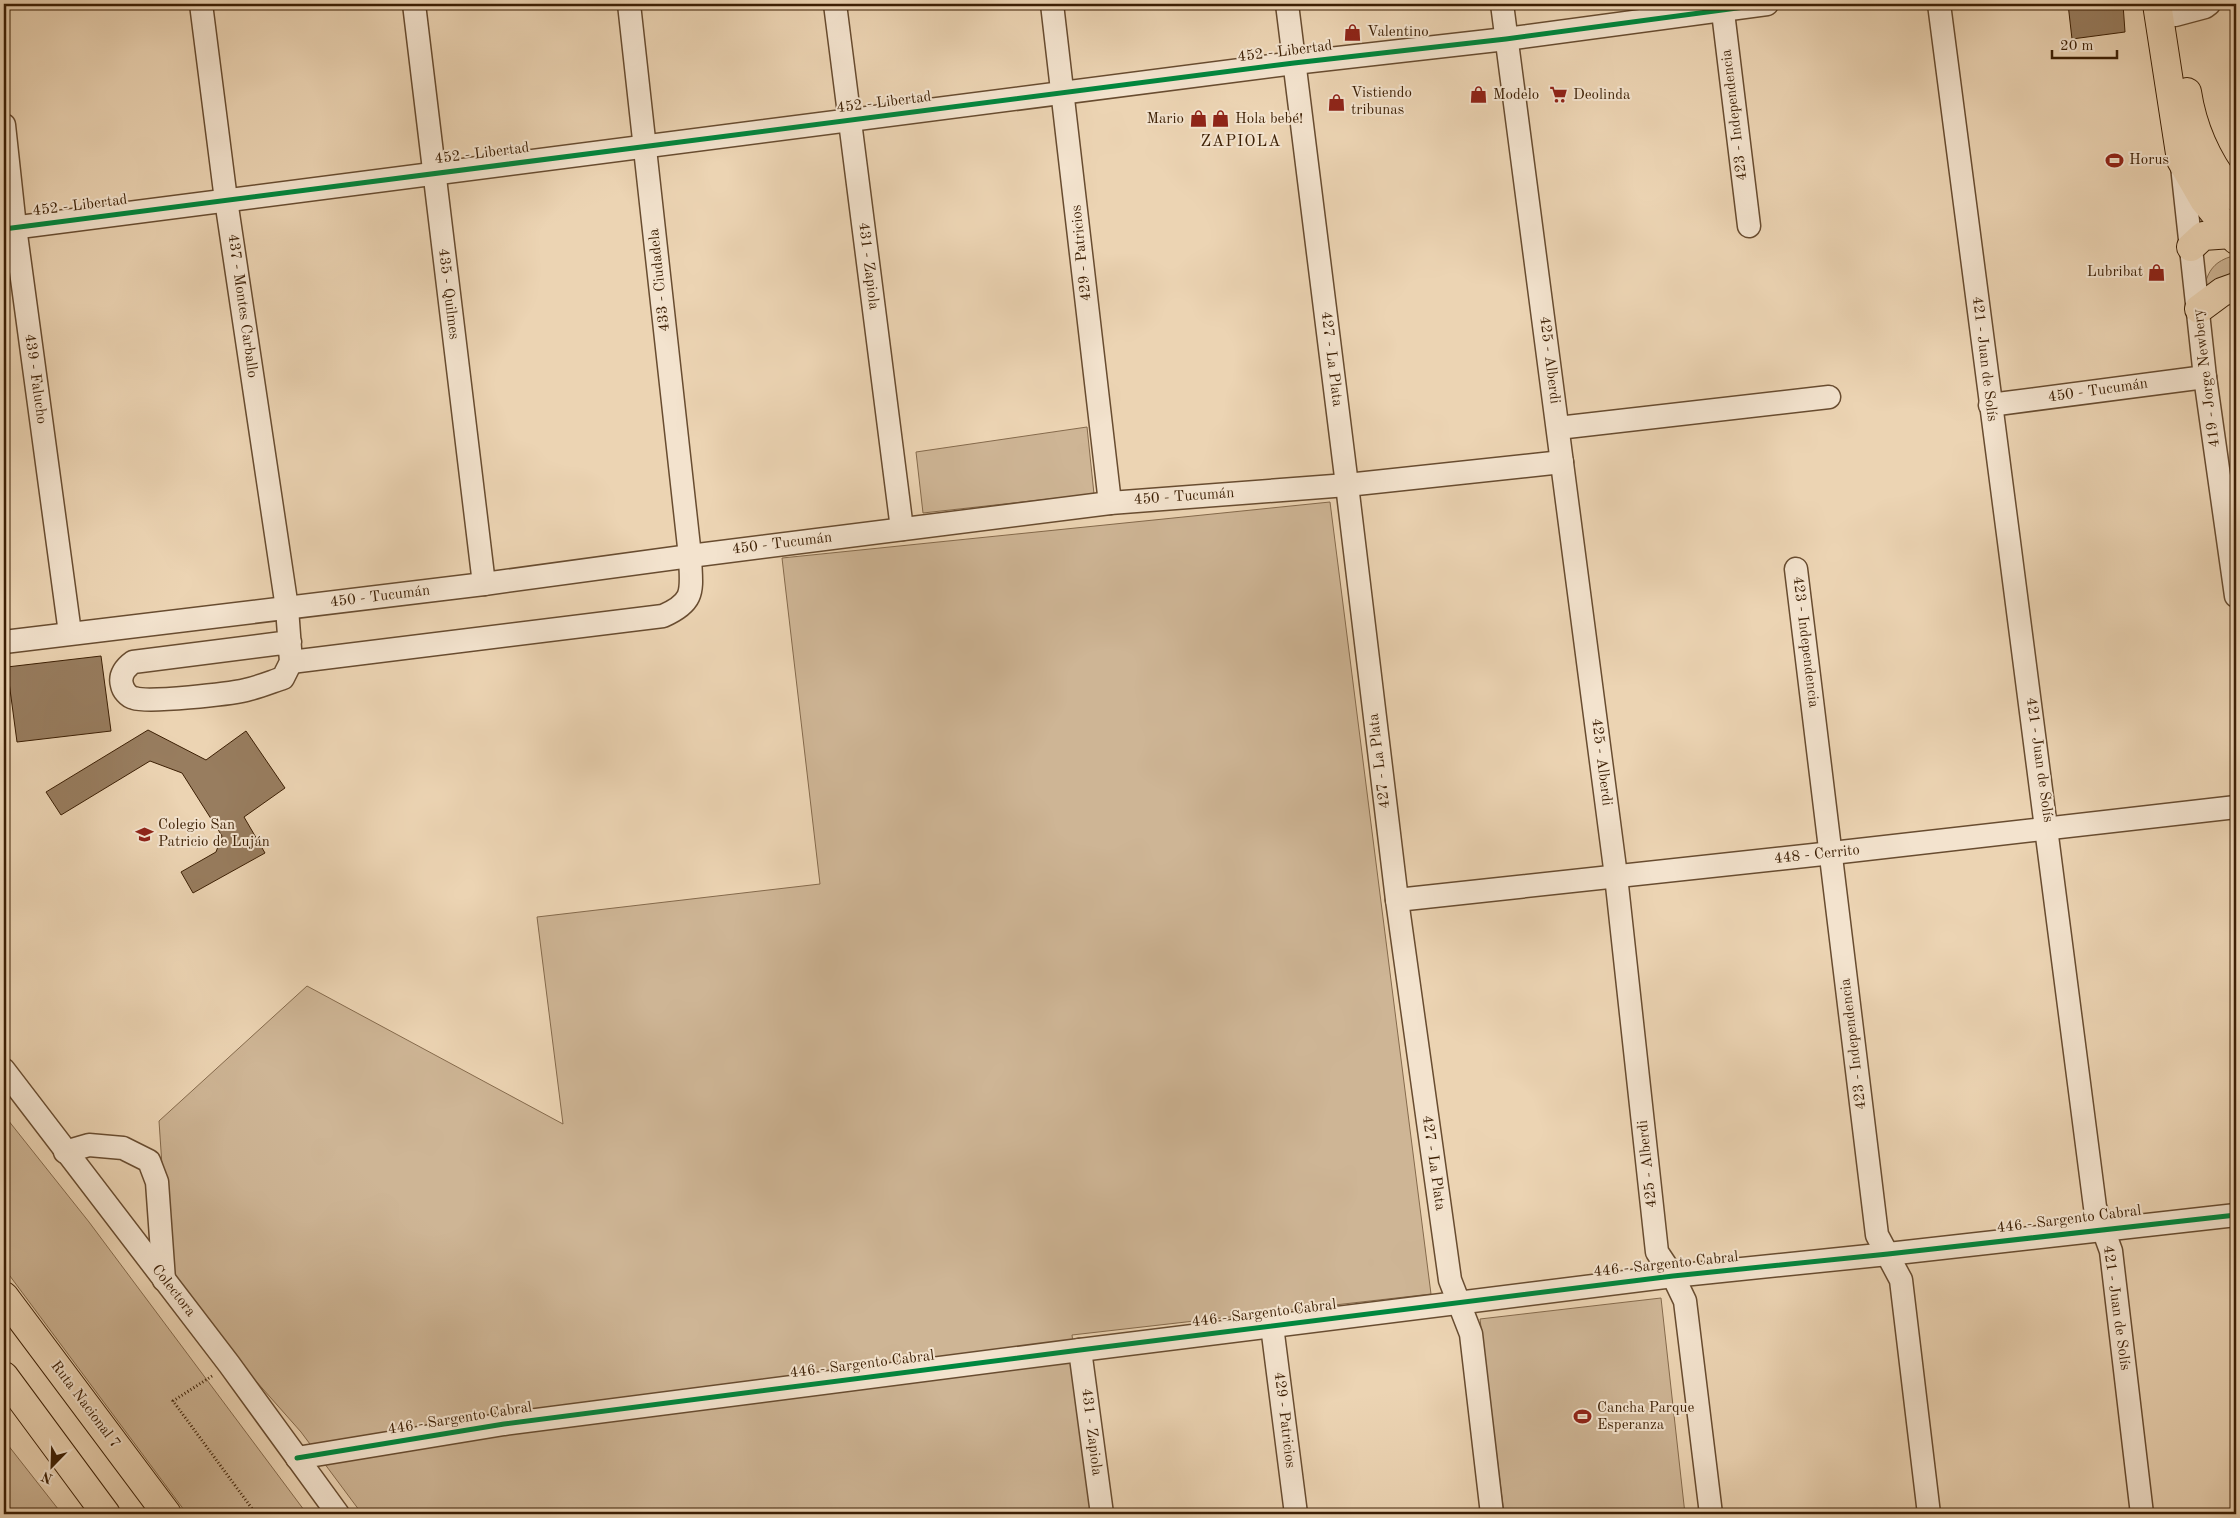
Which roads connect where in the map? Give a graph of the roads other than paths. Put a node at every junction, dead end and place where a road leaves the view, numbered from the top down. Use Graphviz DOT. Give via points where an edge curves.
graph roads {
  1 [pos="201,4"];
  2 [pos="414,4"];
  3 [pos="629,4"];
  4 [pos="835,4"];
  5 [pos="1052,4"];
  6 [pos="1287,4"];
  7 [pos="1502,4"];
  8 [pos="1767,4"];
  9 [pos="1939,4"];
  10 [pos="2207,5"];
  11 [pos="1722,7"];
  12 [pos="2169,8"];
  13 [pos="1506,39"];
  14 [pos="1294,63"];
  15 [pos="1064,92"];
  16 [pos="850,120"];
  17 [pos="4,125"];
  18 [pos="646,146"];
  19 [pos="2192,156"];
  20 [pos="433,173"];
  21 [pos="2236,197"];
  22 [pos="226,200"];
  23 [pos="1749,226"];
  24 [pos="9,228"];
  25 [pos="2234,237"];
  26 [pos="2191,247"];
  27 [pos="2236,287"];
  28 [pos="2199,309"];
  29 [pos="2205,377"];
  30 [pos="1829,397"];
  31 [pos="1990,406"];
  32 [pos="1558,428"];
  33 [pos="1562,462"];
  34 [pos="1347,485"];
  35 [pos="1110,503"];
  36 [pos="902,529"];
  37 [pos="690,556"];
  38 [pos="1796,569"];
  39 [pos="484,584"];
  40 [pos="2236,596"];
  41 [pos="287,608"];
  42 [pos="70,634"];
  43 [pos="4,642"];
  44 [pos="290,652"];
  45 [pos="2236,807"];
  46 [pos="2048,828"];
  47 [pos="1832,853"];
  48 [pos="1616,876"];
  49 [pos="1397,900"];
  50 [pos="4,1070"];
  51 [pos="65,1152"];
  52 [pos="2236,1215"];
  53 [pos="2103,1228"];
  54 [pos="1888,1254"];
  55 [pos="1673,1276"];
  56 [pos="164,1280"];
  57 [pos="4,1296"];
  58 [pos="1457,1303"];
  59 [pos="1272,1326"];
  60 [pos="1080,1350"];
  61 [pos="4,1376"];
  62 [pos="297,1458"];
  63 [pos="106,1514"];
  64 [pos="167,1514"];
  65 [pos="338,1514"];
  66 [pos="1102,1514"];
  67 [pos="1296,1514"];
  68 [pos="1492,1514"];
  69 [pos="1711,1514"];
  70 [pos="1929,1514"];
  71 [pos="2142,1514"];
  1 -- 22 [label="street, 437 - Montes Carballo"];
  2 -- 20 [label="street, 435 - Quilmes"];
  3 -- 18 [label="street, 433 - Ciudadela"];
  4 -- 16 [label="street, 431 - Zapiola"];
  5 -- 15 [label="street, 429 - Patricios"];
  6 -- 14 [label="street, 427 - La Plata"];
  7 -- 13 [label="street, 425 - Alberdi"];
  8 -- 11 [label="street, 452 - Libertad"];
  9 -- 31 [label="street, 421 - Juan de Solís"];
  10 -- 12 [label="street"];
  11 -- 13 [label="street, 452 - Libertad"];
  11 -- 23 [label="street, 423 - Independencia"];
  12 -- 19 [label="main road" via="2190,114"];
  13 -- 14 [label="street, 452 - Libertad"];
  13 -- 32 [label="street, 425 - Alberdi"];
  14 -- 15 [label="street, 452 - Libertad"];
  14 -- 34 [label="street, 427 - La Plata"];
  15 -- 16 [label="street, 452 - Libertad"];
  15 -- 35 [label="street, 429 - Patricios"];
  16 -- 18 [label="street, 452 - Libertad"];
  16 -- 36 [label="street, 431 - Zapiola"];
  17 -- 24 [label="street, 439 - Falucho"];
  18 -- 20 [label="street, 452 - Libertad"];
  18 -- 37 [label="street, 433 - Ciudadela"];
  19 -- 21 [label="main road"];
  19 -- 25 [label="main road" via="2204,200"];
  19 -- 26 [label="street, 419 - Jorge Newbery"];
  20 -- 22 [label="street, 452 - Libertad"];
  20 -- 39 [label="street, 435 - Quilmes"];
  22 -- 24 [label="street, 452 - Libertad"];
  22 -- 41 [label="street, 437 - Montes Carballo"];
  24 -- 42 [label="street, 439 - Falucho"];
  25 -- 26 [label="main road" via="2203,236"];
  26 -- 28 [label="street, 419 - Jorge Newbery"];
  27 -- 28 [label="main road" via="2222,292"];
  28 -- 29 [label="street, 419 - Jorge Newbery"];
  29 -- 31 [label="street, 450 - Tucumán"];
  29 -- 40 [label="street, 419 - Jorge Newbery"];
  30 -- 32 [label="street"];
  31 -- 46 [label="street, 421 - Juan de Solís"];
  32 -- 33 [label="street, 425 - Alberdi"];
  33 -- 34 [label="street, 450 - Tucumán"];
  33 -- 48 [label="street, 425 - Alberdi"];
  34 -- 35 [label="street, 450 - Tucumán"];
  34 -- 49 [label="street, 427 - La Plata"];
  35 -- 36 [label="street, 450 - Tucumán"];
  36 -- 37 [label="street, 450 - Tucumán"];
  37 -- 39 [label="street, 450 - Tucumán"];
  37 -- 44 [label="street, 433 - Ciudadela" via="691,593 680,609 663,616"];
  38 -- 47 [label="street, 423 - Independencia"];
  39 -- 41 [label="street, 450 - Tucumán"];
  41 -- 42 [label="street, 450 - Tucumán"];
  41 -- 44 [label="street, 437 - Montes Carballo"];
  42 -- 43 [label="street, 450 - Tucumán"];
  44 -- 44 [label="street, 433 - Ciudadela" via="133,662 125,668 121,684 133,698 150,700 246,690 283,678"];
  45 -- 46 [label="street, 448 - Cerrito"];
  46 -- 47 [label="street, 448 - Cerrito"];
  46 -- 53 [label="street, 421 - Juan de Solís" via="2094,1207"];
  47 -- 48 [label="street, 448 - Cerrito"];
  47 -- 54 [label="street, 423 - Independencia" via="1877,1235"];
  48 -- 49 [label="street, 448 - Cerrito"];
  48 -- 55 [label="street, 425 - Alberdi" via="1657,1252"];
  49 -- 58 [label="street, 427 - La Plata" via="1450,1280"];
  50 -- 51 [label="street, Colectora"];
  51 -- 56 [label="street, Colectora"];
  51 -- 56 [label="street" via="89,1144 123,1148 149,1161 157,1182"];
  52 -- 53 [label="street, 446 - Sargento Cabral"];
  53 -- 54 [label="street, 446 - Sargento Cabral"];
  53 -- 71 [label="street, 421 - Juan de Solís" via="2111,1251"];
  54 -- 55 [label="street, 446 - Sargento Cabral"];
  54 -- 70 [label="street, 423 - Independencia" via="1901,1280"];
  55 -- 58 [label="street, 446 - Sargento Cabral"];
  55 -- 69 [label="street, 425 - Alberdi" via="1685,1301"];
  56 -- 62 [label="street, Colectora"];
  57 -- 64 [label="main road, Ruta Nacional 7"];
  58 -- 59 [label="street, 446 - Sargento Cabral"];
  58 -- 68 [label="street, 427 - La Plata" via="1471,1334"];
  59 -- 60 [label="street, 446 - Sargento Cabral"];
  59 -- 67 [label="street, 429 - Patricios"];
  60 -- 62 [label="street, 446 - Sargento Cabral" via="504,1424"];
  60 -- 66 [label="street, 431 - Zapiola"];
  61 -- 63 [label="main road"];
  62 -- 65 [label="street, Colectora"];
}
